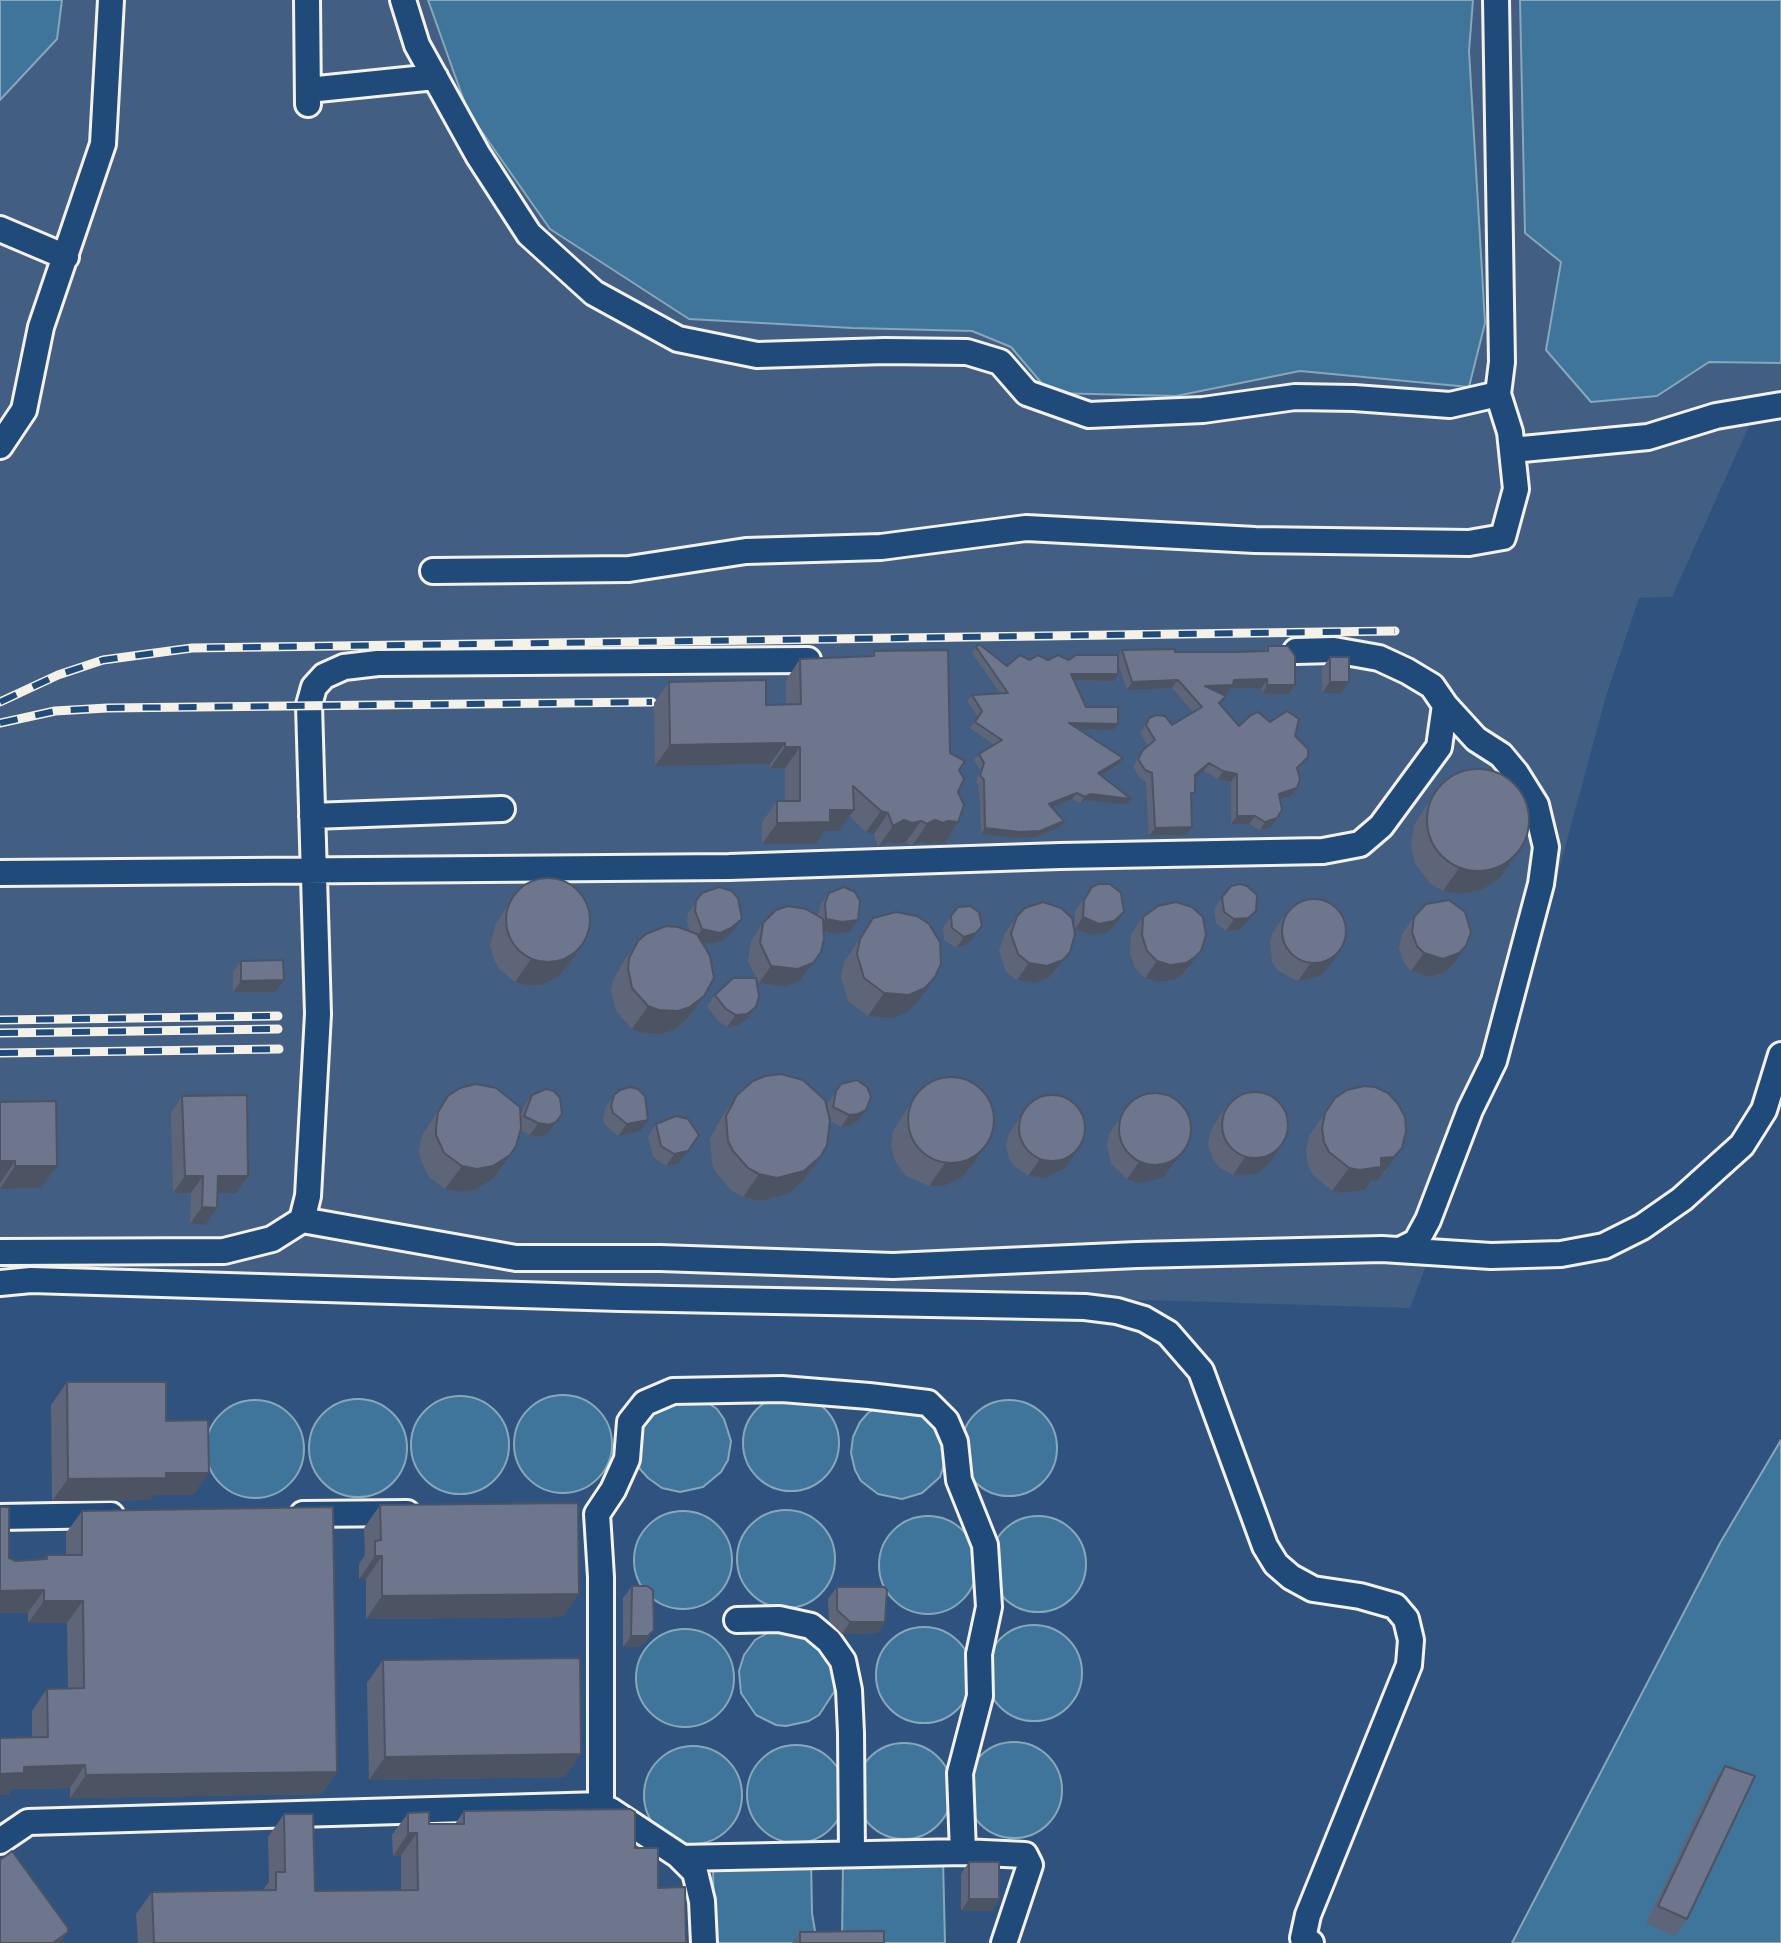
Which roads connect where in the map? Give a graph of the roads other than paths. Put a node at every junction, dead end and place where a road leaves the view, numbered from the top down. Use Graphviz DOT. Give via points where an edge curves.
graph roads {
  1 [pos="111,0"];
  2 [pos="307,0"];
  3 [pos="403,0"];
  4 [pos="1496,0"];
  5 [pos="435,77"];
  6 [pos="0,229"];
  7 [pos="66,257"];
  8 [pos="1498,394"];
  9 [pos="1781,405"];
  10 [pos="0,446"];
  11 [pos="1512,450"];
  12 [pos="433,571"];
  13 [pos="1296,651"];
  14 [pos="808,660"];
  15 [pos="1445,705"];
  16 [pos="502,809"];
  17 [pos="312,816"];
  18 [pos="314,871"];
  19 [pos="0,873"];
  20 [pos="1781,1055"];
  21 [pos="302,1220"];
  22 [pos="1400,1250"];
  23 [pos="0,1252"];
  24 [pos="0,1283"];
  25 [pos="568,1511"];
  26 [pos="424,1512"];
  27 [pos="281,1514"];
  28 [pos="597,1514"];
  29 [pos="137,1515"];
  30 [pos="0,1517"];
  31 [pos="737,1620"];
  32 [pos="601,1805"];
  33 [pos="0,1841"];
  34 [pos="963,1852"];
  35 [pos="852,1854"];
  36 [pos="681,1858"];
  37 [pos="704,1943"];
  38 [pos="1004,1943"];
  39 [pos="1311,1943"];
  1 -- 7 [label="lane" via="103,144"];
  2 -- 5 [label="lane" via="308,97"];
  3 -- 5 [label="lane" via="417,45"];
  4 -- 8 [label="lane" via="1502,362"];
  5 -- 8 [label="lane" via="529,234 594,293 678,339 757,355 967,352 1000,362 1027,393 1089,415 1203,410 1295,397 1450,405"];
  6 -- 7 [label="lane"];
  7 -- 10 [label="lane" via="41,327 24,410"];
  8 -- 11 [label="lane"];
  9 -- 11 [label="lane" via="1716,416 1648,437"];
  11 -- 12 [label="lane" via="1516,489 1503,537 1469,543 1255,540 1026,528 881,547 746,551 629,569"];
  13 -- 15 [label="lane" via="1334,650 1379,658 1432,686"];
  14 -- 17 [label="lane" via="344,667 324,676 309,705"];
  15 -- 18 [label="lane" via="1439,747 1381,826 1360,844 1323,851 729,867"];
  15 -- 22 [label="lane" via="1516,773 1536,805 1546,847 1494,1061 1428,1220 1416,1242"];
  16 -- 17 [label="lane"];
  17 -- 18 [label="lane"];
  18 -- 19 [label="lane"];
  18 -- 21 [label="lane" via="318,1014 308,1196"];
  20 -- 22 [label="lane" via="1764,1110 1742,1145 1642,1227 1604,1246 1561,1254"];
  21 -- 22 [label="lane" via="516,1258 893,1266"];
  21 -- 23 [label="lane" via="272,1239 224,1251"];
  24 -- 39 [label="lane" via="1085,1307 1144,1319 1168,1333 1201,1371 1276,1564 1313,1589 1395,1606 1406,1619 1409,1665 1308,1915 1303,1938"];
  25 -- 28 [label="lane"];
  26 -- 27 [label="lane"];
  28 -- 32 [label="lane"];
  28 -- 34 [label="lane" via="627,1459 630,1422 645,1403 673,1391 782,1389 928,1403 946,1421 955,1442 959,1480 985,1545 989,1607 979,1654 980,1696 960,1773"];
  29 -- 30 [label="lane"];
  31 -- 35 [label="lane" via="779,1619 811,1626 843,1661 849,1690"];
  32 -- 33 [label="lane" via="28,1822"];
  32 -- 36 [label="lane"];
  34 -- 35 [label="lane"];
  34 -- 38 [label="lane" via="1025,1855 1030,1865"];
  35 -- 36 [label="lane"];
  36 -- 37 [label="lane" via="695,1872"];
}
